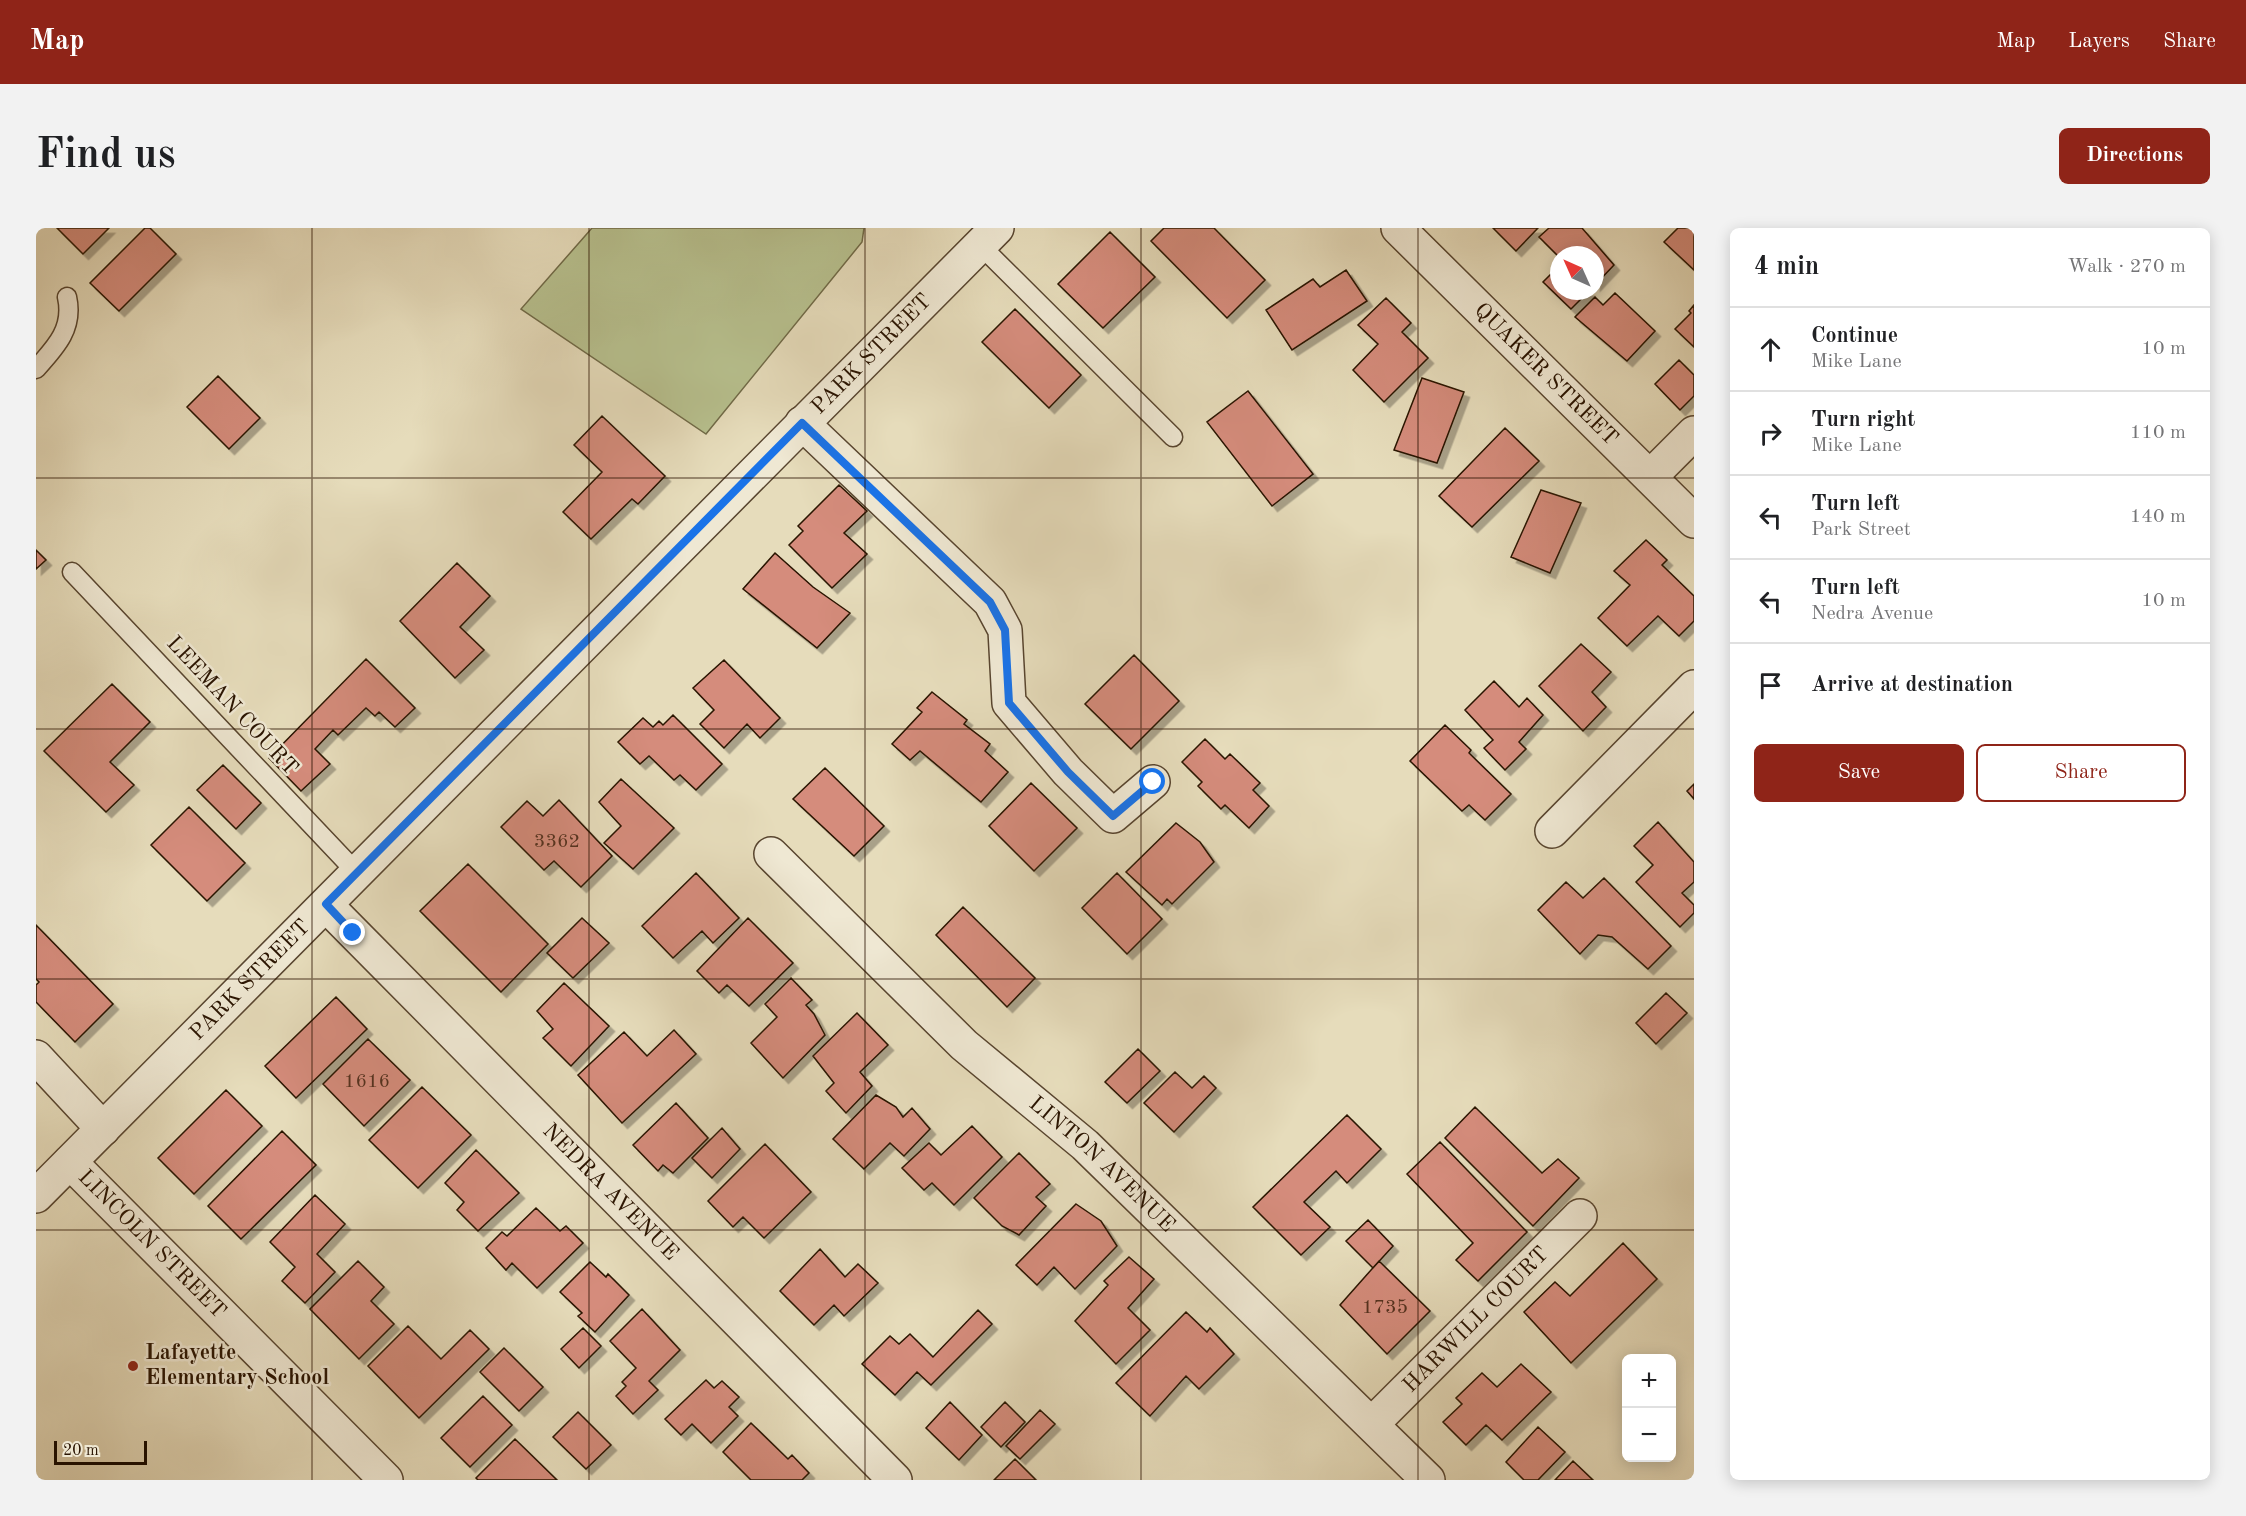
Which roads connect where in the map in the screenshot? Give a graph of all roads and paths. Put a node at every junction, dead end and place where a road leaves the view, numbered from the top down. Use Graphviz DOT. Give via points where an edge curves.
graph roads {
  1 [pos="1398,228"];
  2 [pos="988,236"];
  3 [pos="67,297"];
  4 [pos="36,369"];
  5 [pos="802,423"];
  6 [pos="1694,433"];
  7 [pos="1173,437"];
  8 [pos="1650,477"];
  9 [pos="1694,521"];
  10 [pos="72,572"];
  11 [pos="1694,687"];
  12 [pos="1153,782"];
  13 [pos="1552,831"];
  14 [pos="771,854"];
  15 [pos="357,873"];
  16 [pos="326,904"];
  17 [pos="36,1057"];
  18 [pos="103,1129"];
  19 [pos="70,1162"];
  20 [pos="36,1196"];
  21 [pos="1580,1216"];
  22 [pos="1372,1424"];
  23 [pos="386,1480"];
  24 [pos="895,1480"];
  25 [pos="1428,1480"];
  1 -- 8 [label="street, QUAKER STREET"];
  2 -- 5 [label="street, PARK STREET"];
  2 -- 7 [label="lane"];
  3 -- 4 [label="lane" via="67,327 59,344"];
  5 -- 12 [label="street" via="990,602 1005,630 1009,703 1068,772 1113,816"];
  5 -- 15 [label="street, PARK STREET"];
  6 -- 8 [label="street"];
  8 -- 9 [label="street, QUAKER STREET"];
  10 -- 15 [label="lane, LEEMAN COURT"];
  11 -- 13 [label="street"];
  14 -- 22 [label="street, LINTON AVENUE" via="964,1045 1085,1145"];
  15 -- 16 [label="street, PARK STREET"];
  16 -- 18 [label="street, PARK STREET"];
  16 -- 24 [label="street, NEDRA AVENUE"];
  17 -- 18 [label="street"];
  18 -- 19 [label="street, PARK STREET"];
  19 -- 20 [label="street, PARK STREET"];
  19 -- 23 [label="street, LINCOLN STREET"];
  21 -- 22 [label="street, HARWILL COURT"];
  22 -- 25 [label="street, LINTON AVENUE"];
}
